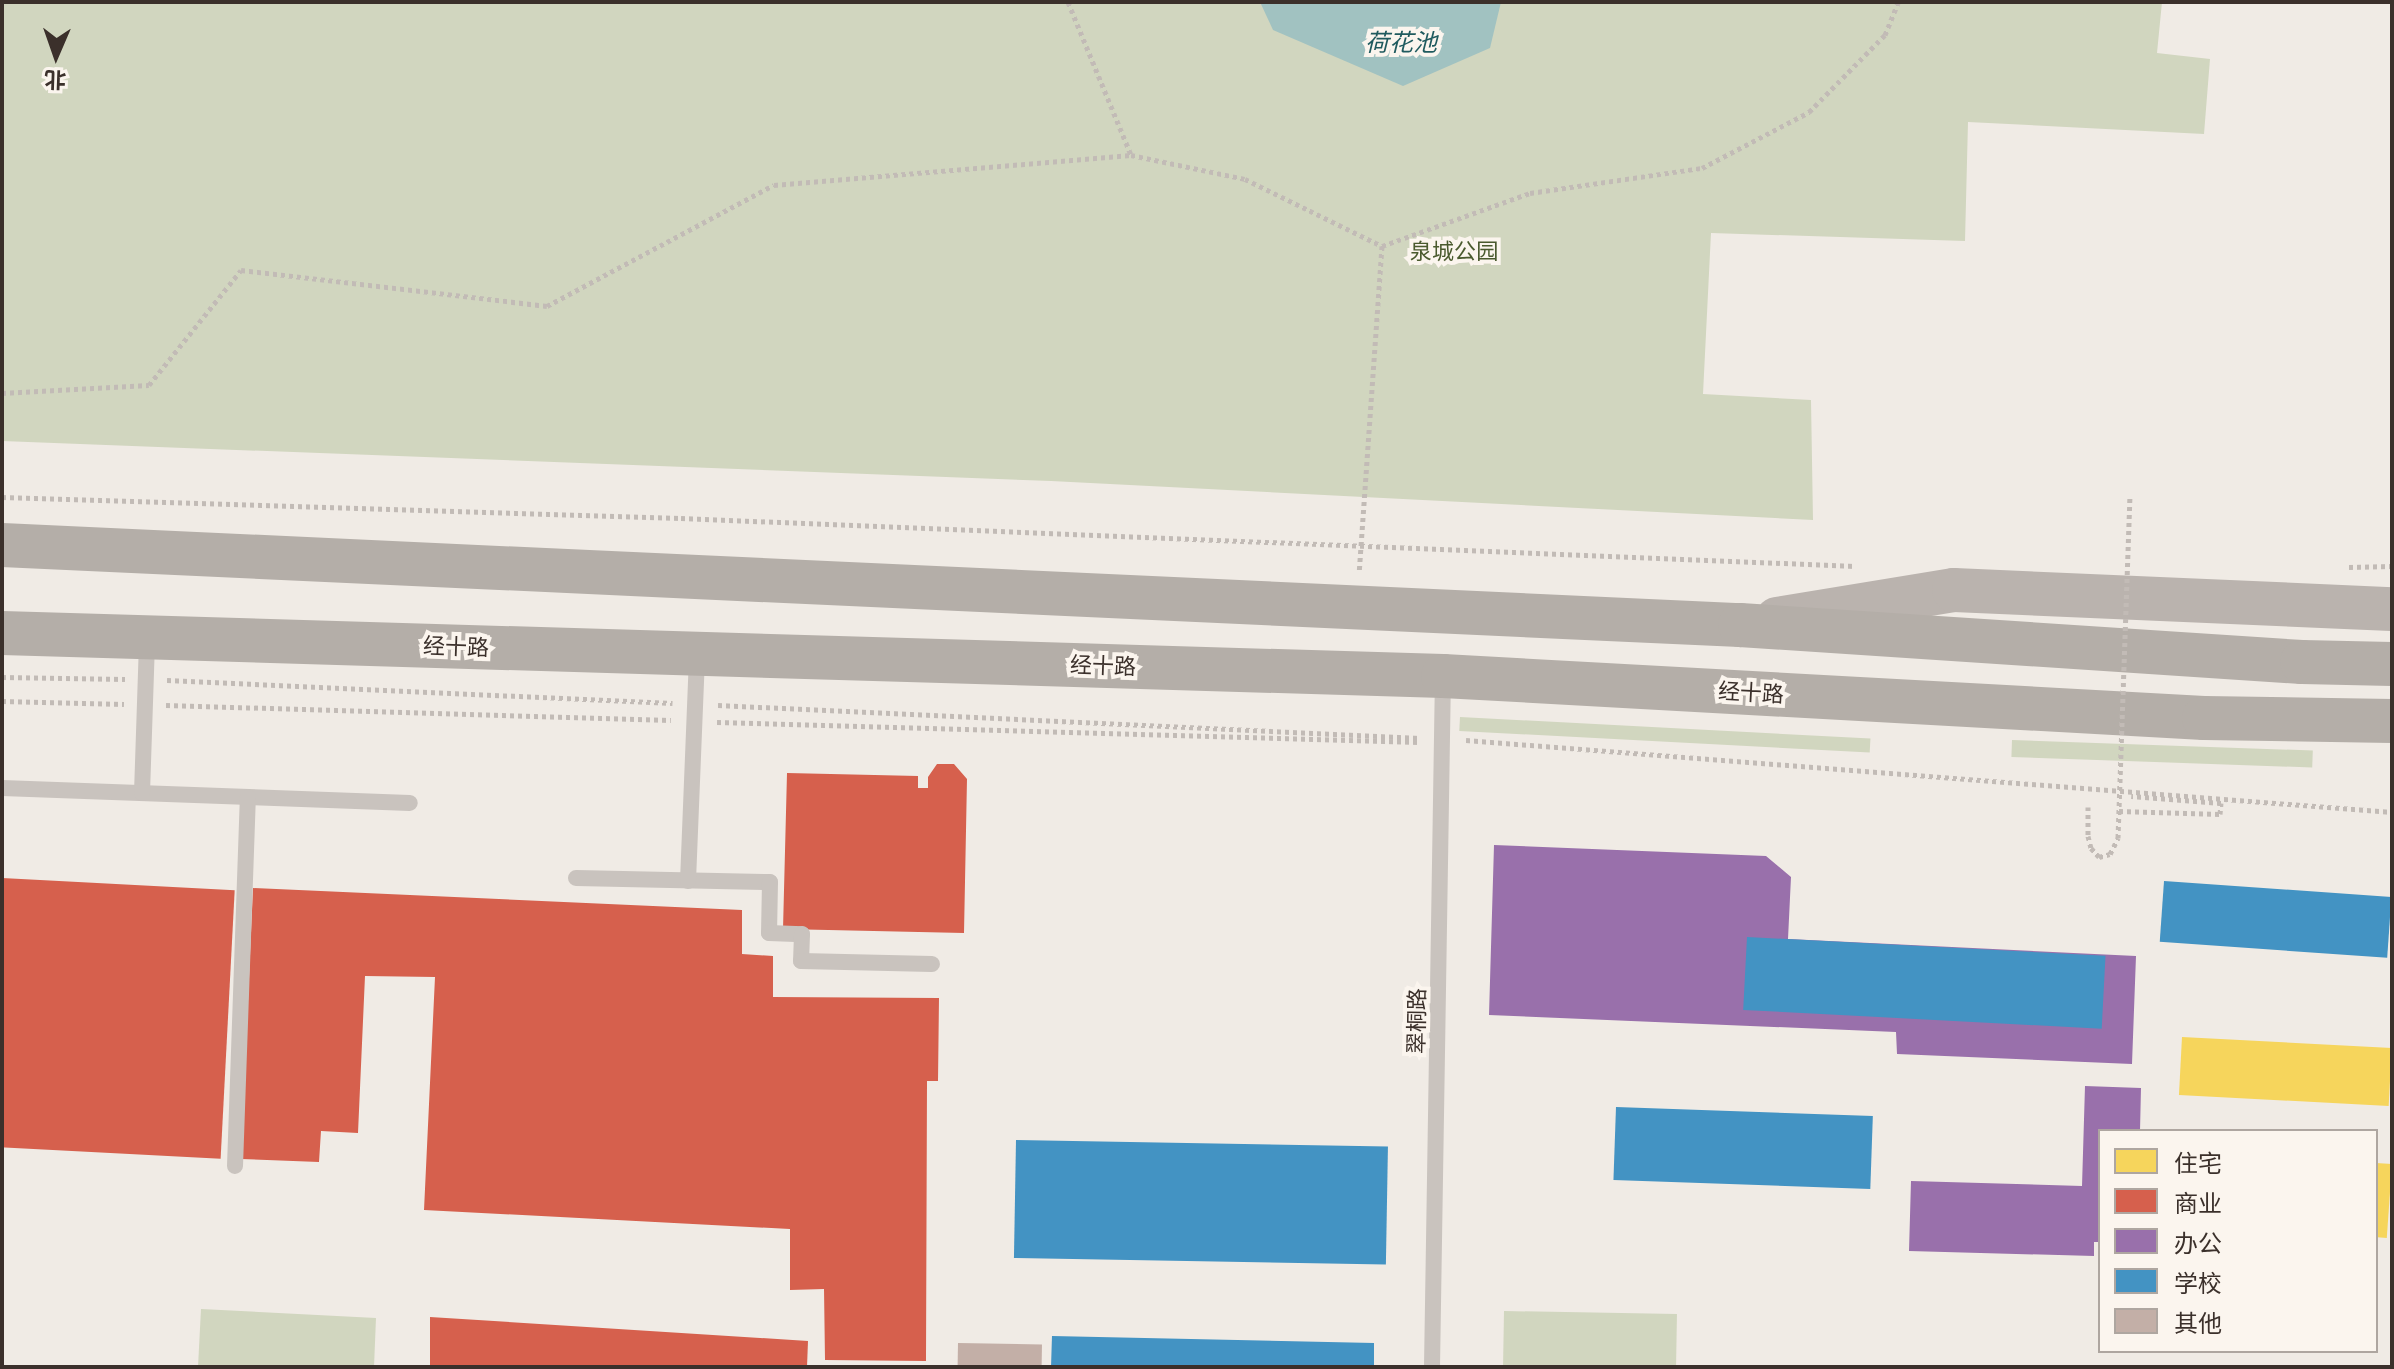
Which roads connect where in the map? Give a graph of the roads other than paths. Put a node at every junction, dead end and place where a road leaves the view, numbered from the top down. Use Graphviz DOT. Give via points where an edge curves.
graph roads {
  1 [pos="2,545"];
  2 [pos="2392,609"];
  3 [pos="1740,625"];
  4 [pos="2,633"];
  5 [pos="697,654"];
  6 [pos="146,658"];
  7 [pos="2392,664"];
  8 [pos="1443,676"];
  9 [pos="2204,718"];
  10 [pos="2392,721"];
  11 [pos="2392,739"];
  12 [pos="2,788"];
  13 [pos="142,793"];
  14 [pos="248,797"];
  15 [pos="410,803"];
  16 [pos="576,878"];
  17 [pos="688,881"];
  18 [pos="932,964"];
  19 [pos="235,1166"];
  20 [pos="1432,1367"];
  1 -- 3 [label="highway"];
  2 -- 3 [label="main road" via="1954,590"];
  3 -- 7 [label="highway"];
  4 -- 6 [label="highway, 经十路"];
  5 -- 6 [label="highway, 经十路"];
  5 -- 8 [label="highway, 经十路"];
  5 -- 17 [label="lane"];
  6 -- 13 [label="lane"];
  8 -- 9 [label="highway, 经十路"];
  8 -- 20 [label="lane, 翠桐路"];
  9 -- 10 [label="highway, 经十路"];
  9 -- 11 [label="main road, 经十路"];
  12 -- 13 [label="lane"];
  13 -- 14 [label="lane"];
  14 -- 15 [label="lane"];
  14 -- 19 [label="lane"];
  16 -- 17 [label="lane"];
  17 -- 18 [label="lane" via="770,882 769,933 802,934 801,961"];
}
